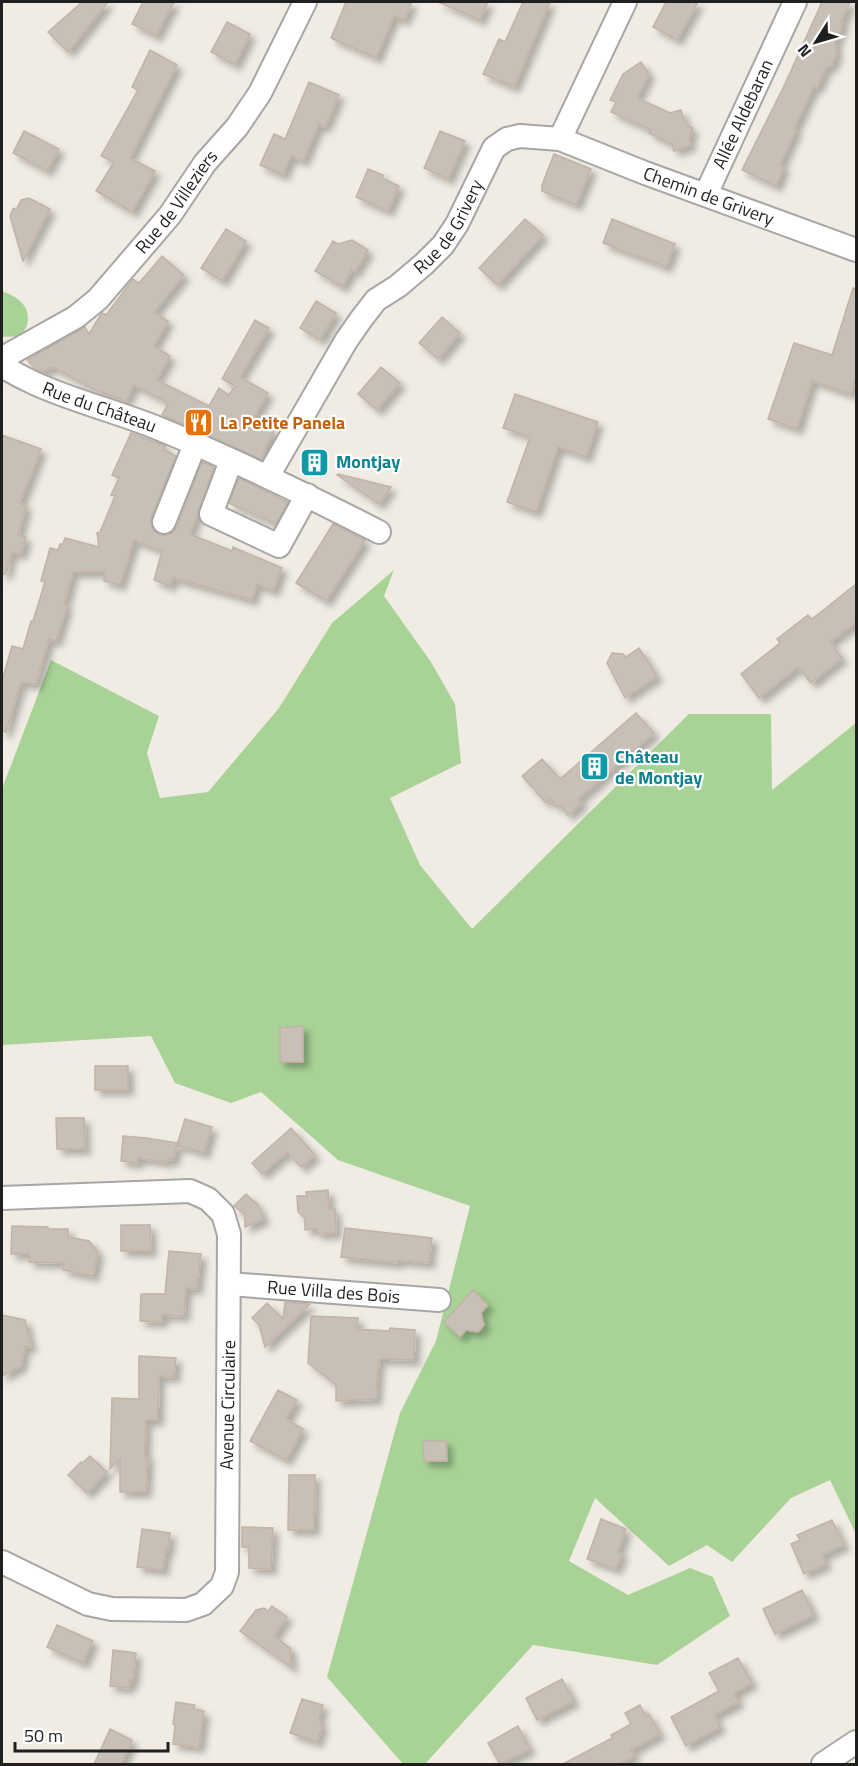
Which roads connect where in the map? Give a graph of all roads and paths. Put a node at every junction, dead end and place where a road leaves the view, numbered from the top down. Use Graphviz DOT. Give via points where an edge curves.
graph roads {
  1 [pos="305,2"];
  2 [pos="625,2"];
  3 [pos="795,2"];
  4 [pos="560,139"];
  5 [pos="706,194"];
  6 [pos="856,250"];
  7 [pos="2,364"];
  8 [pos="195,444"];
  9 [pos="231,460"];
  10 [pos="268,476"];
  11 [pos="307,495"];
  12 [pos="164,522"];
  13 [pos="379,532"];
  14 [pos="2,1198"];
  15 [pos="229,1284"];
  16 [pos="439,1299"];
  17 [pos="2,1562"];
  18 [pos="856,1742"];
  19 [pos="824,1764"];
  1 -- 7 [label="street, Rue de Villeziers" via="260,93 170,215 98,299 8,355"];
  2 -- 4 [label="street"];
  3 -- 5 [label="street, Allée Aldebaran"];
  4 -- 5 [label="street, Chemin de Grivery"];
  4 -- 10 [label="street, Rue de Grivery" via="520,136 494,148 443,245 398,286 376,300 362,318"];
  5 -- 6 [label="street, Chemin de Grivery"];
  7 -- 8 [label="street, Rue du Château" via="34,383"];
  8 -- 9 [label="street, Rue du Château"];
  8 -- 12 [label="street"];
  9 -- 10 [label="street, Rue du Château"];
  9 -- 11 [label="street" via="211,514 279,546"];
  10 -- 11 [label="street, Rue du Château"];
  11 -- 13 [label="street, Rue du Château"];
  14 -- 15 [label="street, Avenue Circulaire" via="190,1191 208,1198 223,1214 229,1234"];
  15 -- 16 [label="street, Rue Villa des Bois"];
  15 -- 17 [label="street, Avenue Circulaire" via="226,1572 222,1586 203,1604 186,1610 112,1609 88,1604"];
  18 -- 19 [label="street"];
}
